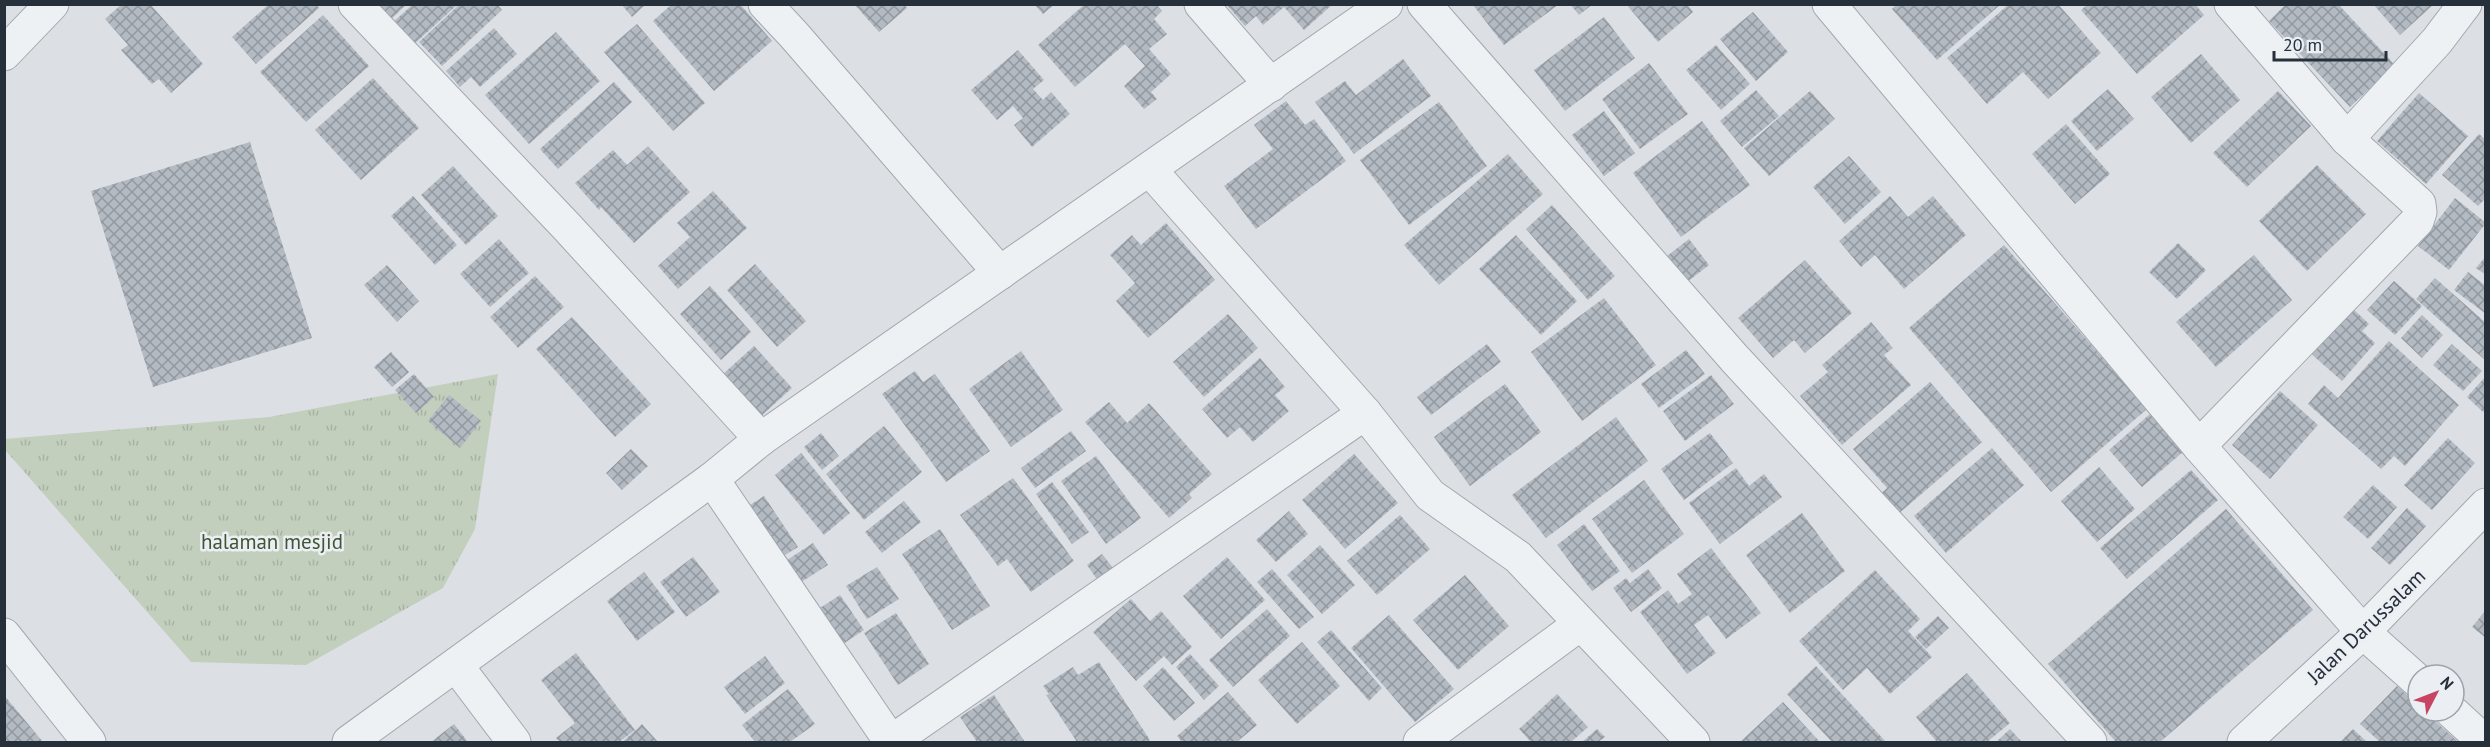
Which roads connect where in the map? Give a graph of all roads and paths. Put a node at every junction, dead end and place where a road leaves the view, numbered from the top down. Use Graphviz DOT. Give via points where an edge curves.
graph roads {
  1 [pos="52,4"];
  2 [pos="356,4"];
  3 [pos="765,4"];
  4 [pos="1201,4"];
  5 [pos="1386,4"];
  6 [pos="1424,4"];
  7 [pos="1829,4"];
  8 [pos="2231,4"];
  9 [pos="2464,4"];
  10 [pos="10,34"];
  11 [pos="1271,85"];
  12 [pos="2347,139"];
  13 [pos="1150,170"];
  14 [pos="1000,273"];
  15 [pos="1365,413"];
  16 [pos="761,439"];
  17 [pos="2199,446"];
  18 [pos="712,479"];
  19 [pos="2486,505"];
  20 [pos="1580,624"];
  21 [pos="2363,632"];
  22 [pos="4,635"];
  23 [pos="456,665"];
  24 [pos="2406,670"];
  25 [pos="2465,723"];
  26 [pos="2250,741"];
  27 [pos="89,742"];
  28 [pos="349,742"];
  29 [pos="513,742"];
  30 [pos="1420,742"];
  31 [pos="1693,742"];
  32 [pos="2090,742"];
  33 [pos="2486,742"];
  1 -- 10 [label="street"];
  2 -- 16 [label="street"];
  3 -- 14 [label="street"];
  4 -- 11 [label="street"];
  5 -- 11 [label="street"];
  6 -- 32 [label="street" via="1735,358"];
  7 -- 17 [label="street"];
  8 -- 12 [label="street"];
  9 -- 12 [label="street" via="2437,41"];
  11 -- 13 [label="street"];
  12 -- 17 [label="street" via="2419,204 2417,221"];
  13 -- 14 [label="street"];
  13 -- 15 [label="street"];
  14 -- 16 [label="street"];
  15 -- 18 [label="street" via="891,742"];
  15 -- 20 [label="street" via="1430,495 1518,557"];
  16 -- 18 [label="street"];
  17 -- 21 [label="street"];
  18 -- 23 [label="street"];
  19 -- 21 [label="street, Jalan Darussalam"];
  20 -- 30 [label="street"];
  20 -- 31 [label="street"];
  21 -- 24 [label="street"];
  21 -- 26 [label="street, Jalan Darussalam"];
  22 -- 27 [label="street"];
  23 -- 28 [label="street"];
  23 -- 29 [label="street"];
  25 -- 33 [label="street"];
}
